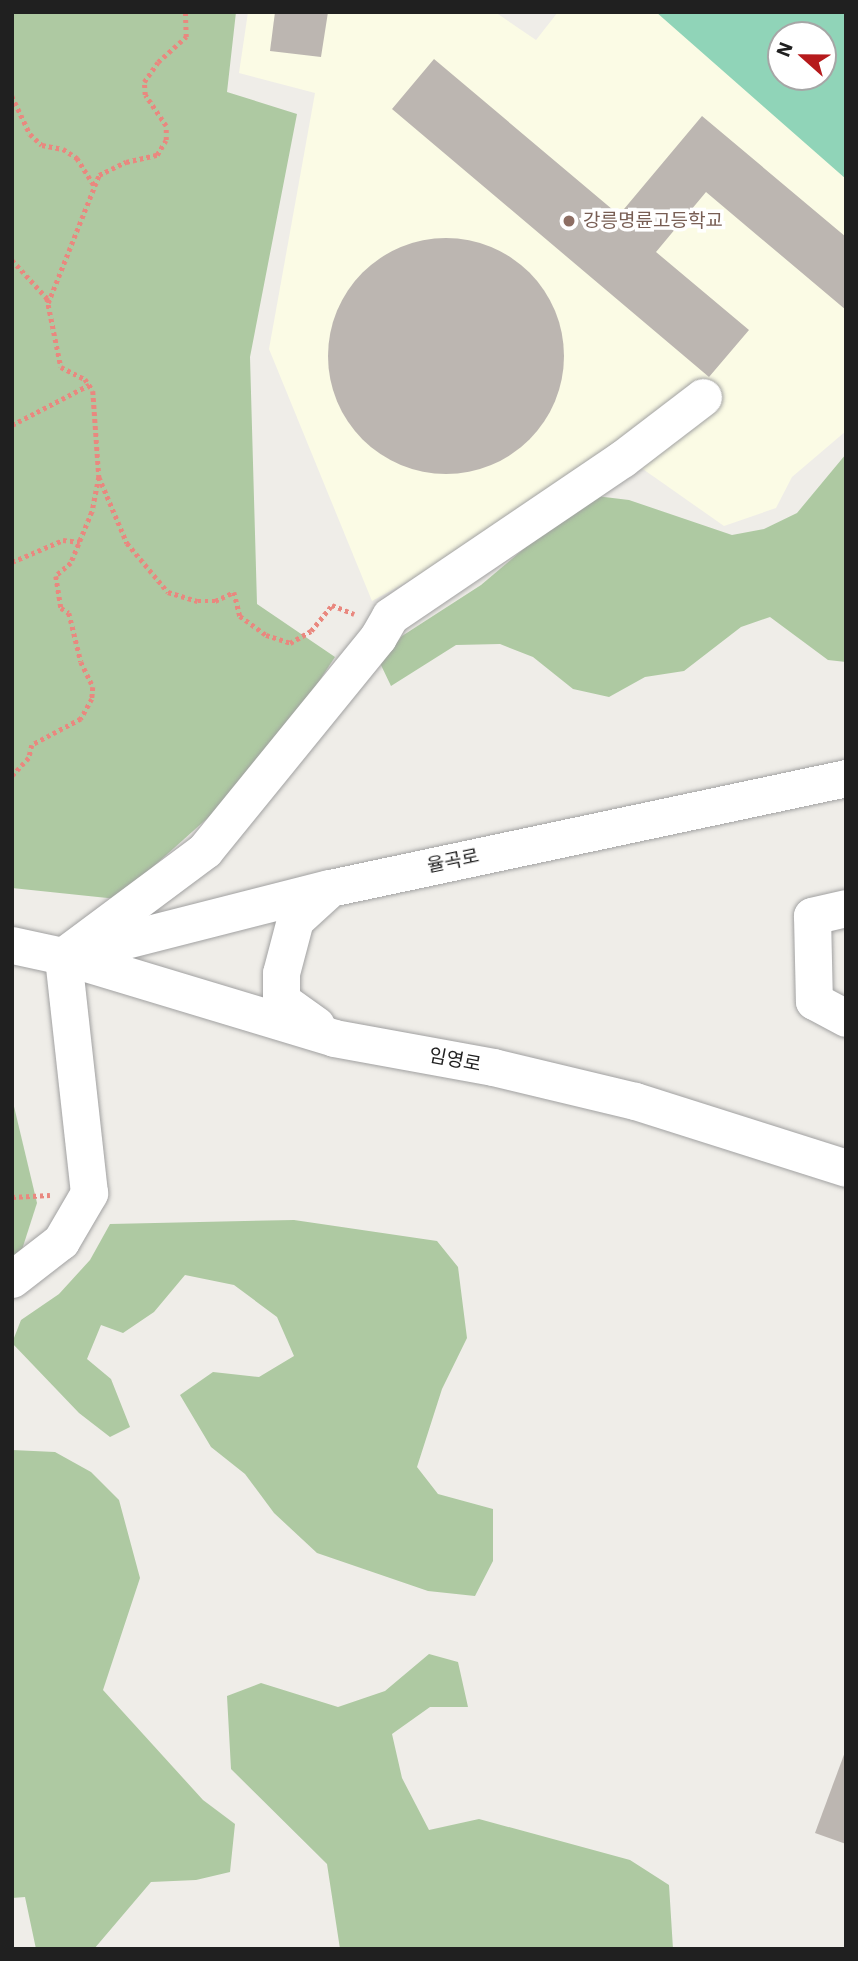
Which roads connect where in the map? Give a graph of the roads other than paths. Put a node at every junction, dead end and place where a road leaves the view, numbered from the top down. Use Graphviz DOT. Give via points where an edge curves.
graph roads {
  1 [pos="702,397"];
  2 [pos="846,778"];
  3 [pos="330,887"];
  4 [pos="846,908"];
  5 [pos="12,945"];
  6 [pos="64,956"];
  7 [pos="12,958"];
  8 [pos="846,1018"];
  9 [pos="334,1038"];
  10 [pos="846,1168"];
  11 [pos="12,1279"];
  1 -- 6 [label="street" via="622,459 390,616 378,637 205,850"];
  2 -- 3 [label="street, 율곡로"];
  3 -- 6 [label="street, 율곡로"];
  3 -- 9 [label="street" via="295,920 281,973 281,1000"];
  4 -- 8 [label="street" via="812,916 814,1001"];
  5 -- 6 [label="street, 율곡로"];
  6 -- 7 [label="street, 율곡로"];
  6 -- 9 [label="street, 임영로"];
  6 -- 11 [label="street" via="89,1193 61,1241"];
  9 -- 10 [label="street, 임영로" via="493,1067 635,1101"];
}
